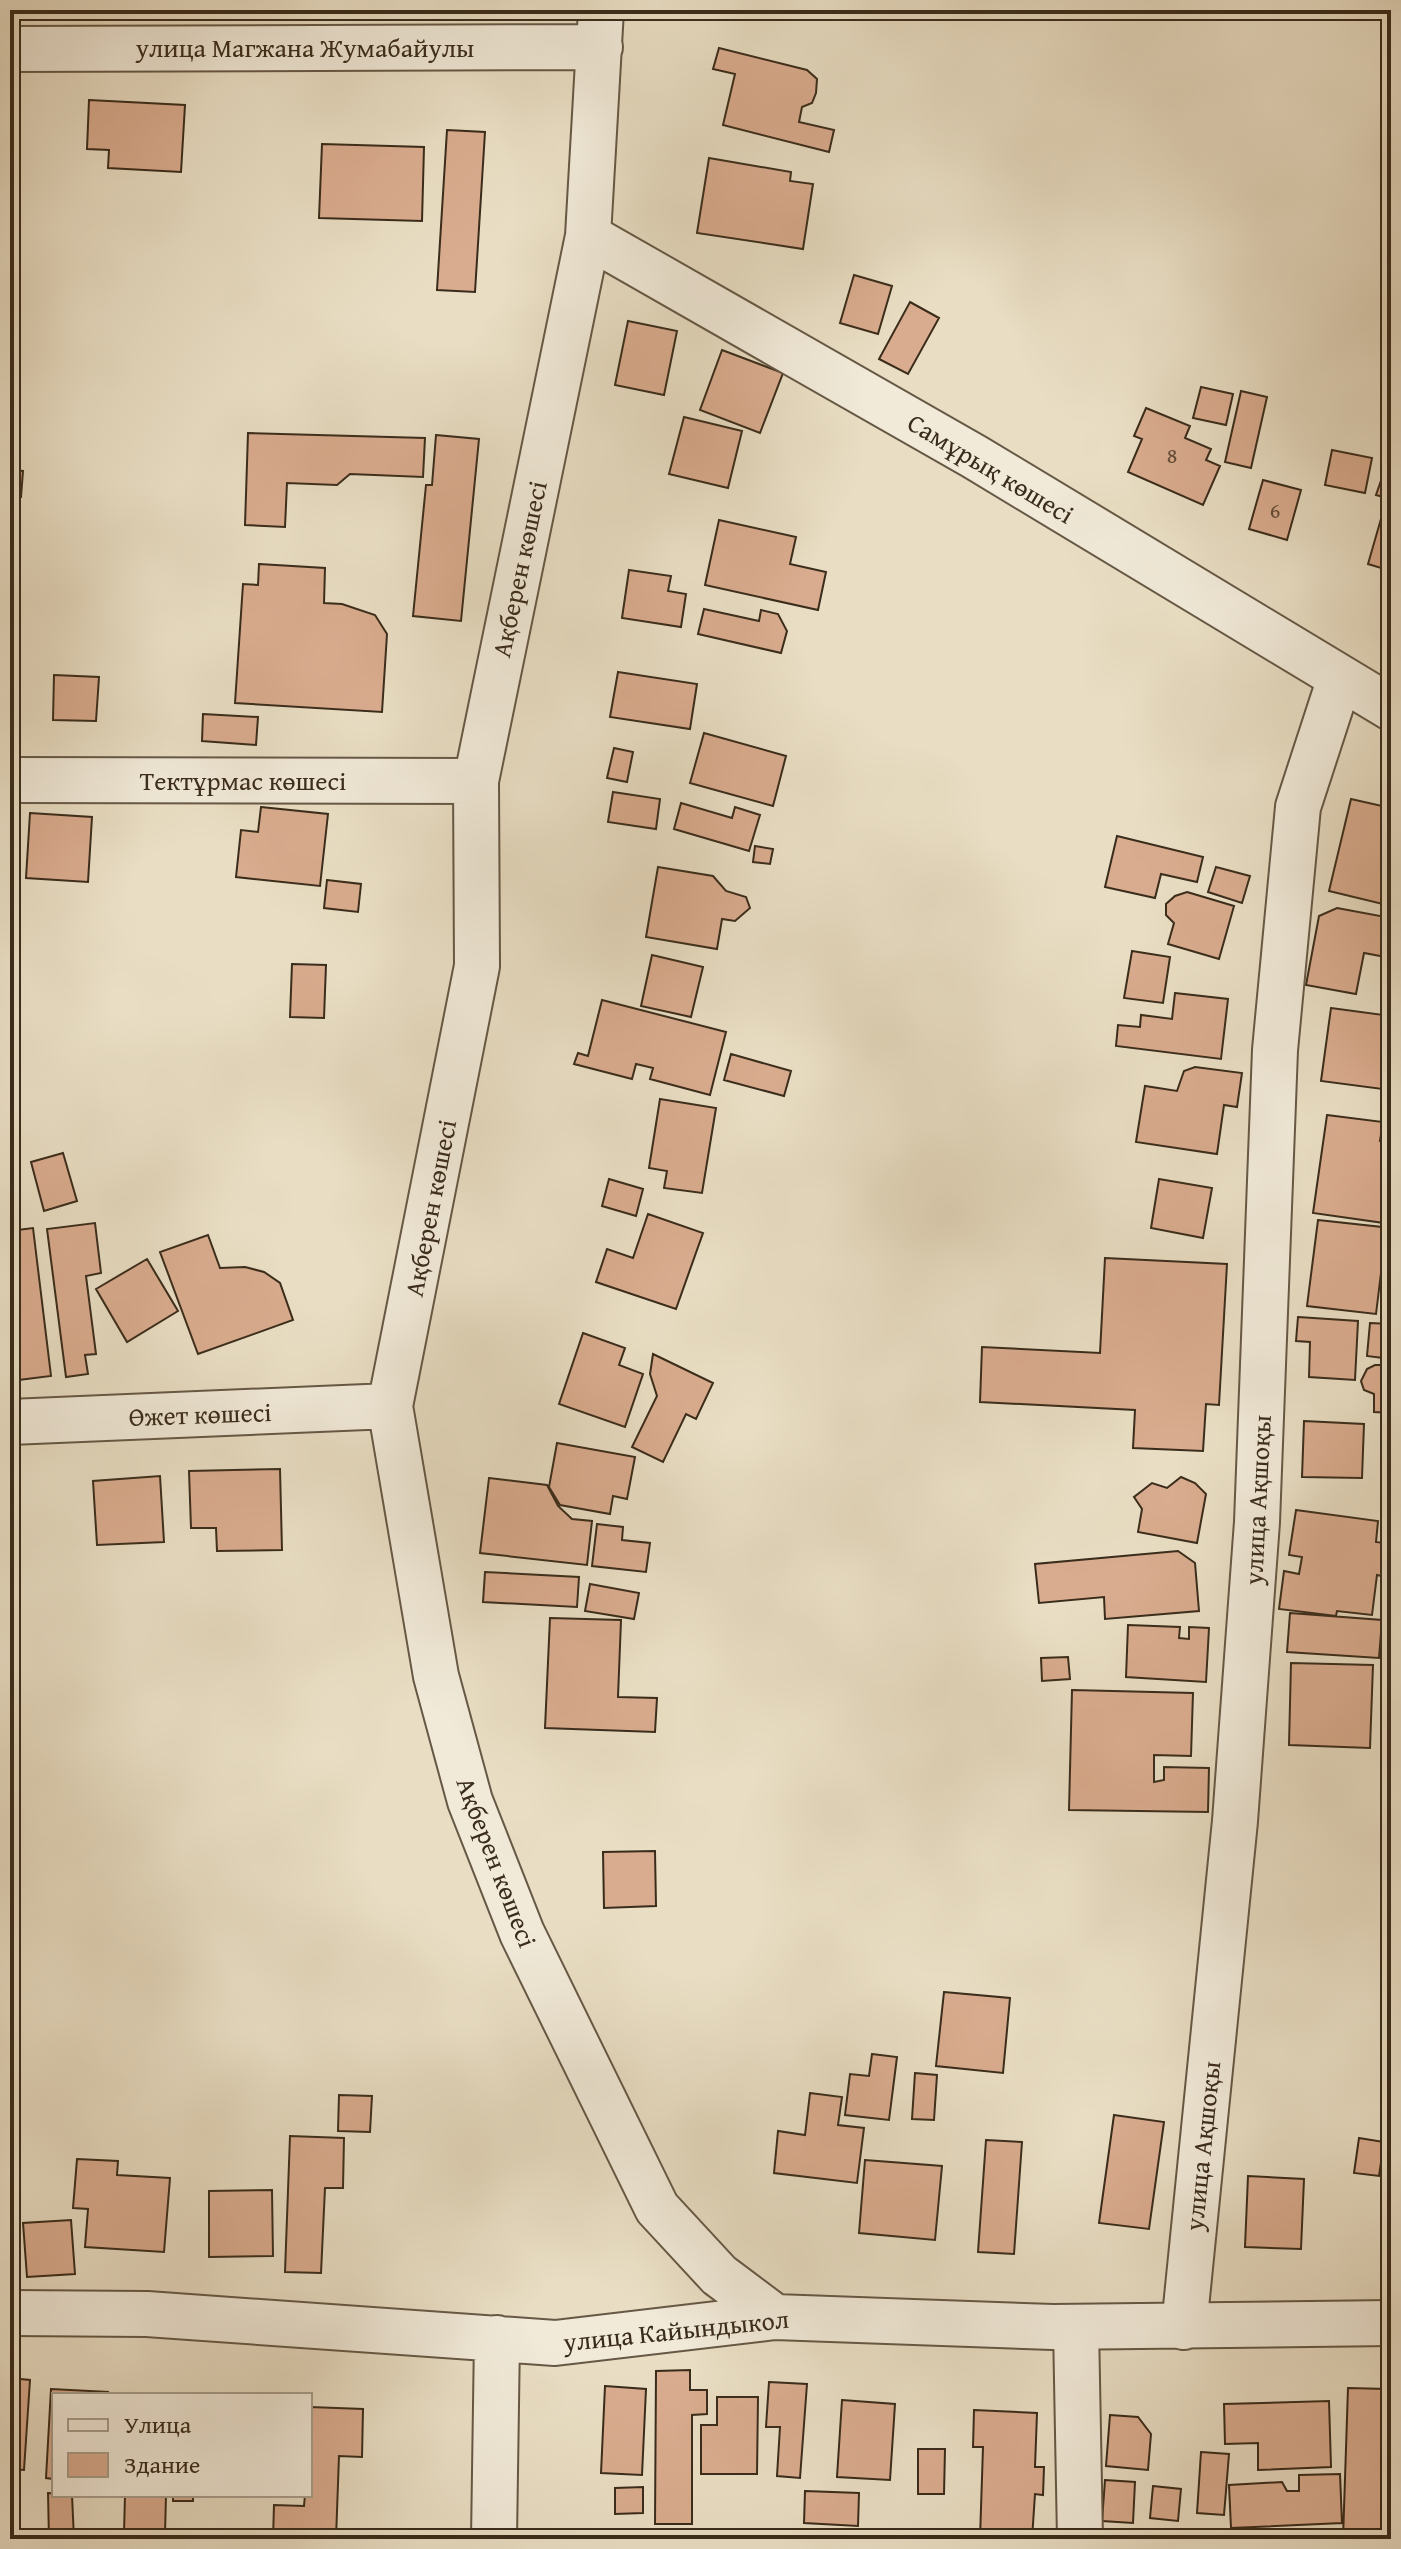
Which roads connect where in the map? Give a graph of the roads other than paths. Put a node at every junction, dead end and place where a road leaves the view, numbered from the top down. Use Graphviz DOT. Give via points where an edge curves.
graph roads {
  1 [pos="601,28"];
  2 [pos="10,49"];
  3 [pos="588,236"];
  4 [pos="1340,678"];
  5 [pos="1391,708"];
  6 [pos="10,780"];
  7 [pos="476,781"];
  8 [pos="390,1406"];
  9 [pos="10,1422"];
  10 [pos="10,2313"];
  11 [pos="775,2317"];
  12 [pos="1391,2323"];
  13 [pos="1076,2327"];
  14 [pos="1184,2327"];
  15 [pos="497,2338"];
  16 [pos="494,2539"];
  17 [pos="1080,2539"];
  1 -- 2 [label="street, улица Магжана Жумабайулы"];
  1 -- 3 [label="street, Ақберен көшесі"];
  3 -- 4 [label="street, Самұрық көшесі" via="975,457"];
  3 -- 7 [label="street, Ақберен көшесі"];
  4 -- 5 [label="street, Самұрық көшесі"];
  4 -- 14 [label="street, улица Ақшоқы" via="1298,807 1295,838 1275,1050 1257,1522 1242,1727"];
  6 -- 7 [label="street, Тектұрмас көшесі"];
  7 -- 8 [label="street, Ақберен көшесі" via="477,966"];
  8 -- 9 [label="street, Өжет көшесі"];
  8 -- 11 [label="street, Ақберен көшесі" via="436,1676 470,1801 522,1933 657,2208 719,2275"];
  10 -- 15 [label="street, улица Кайындыкол" via="147,2314"];
  11 -- 13 [label="street, улица Кайындыкол"];
  11 -- 15 [label="street, улица Кайындыкол" via="555,2343"];
  12 -- 14 [label="street, улица Кайындыкол"];
  13 -- 14 [label="street, улица Кайындыкол"];
  13 -- 17 [label="street"];
  15 -- 16 [label="street"];
}
